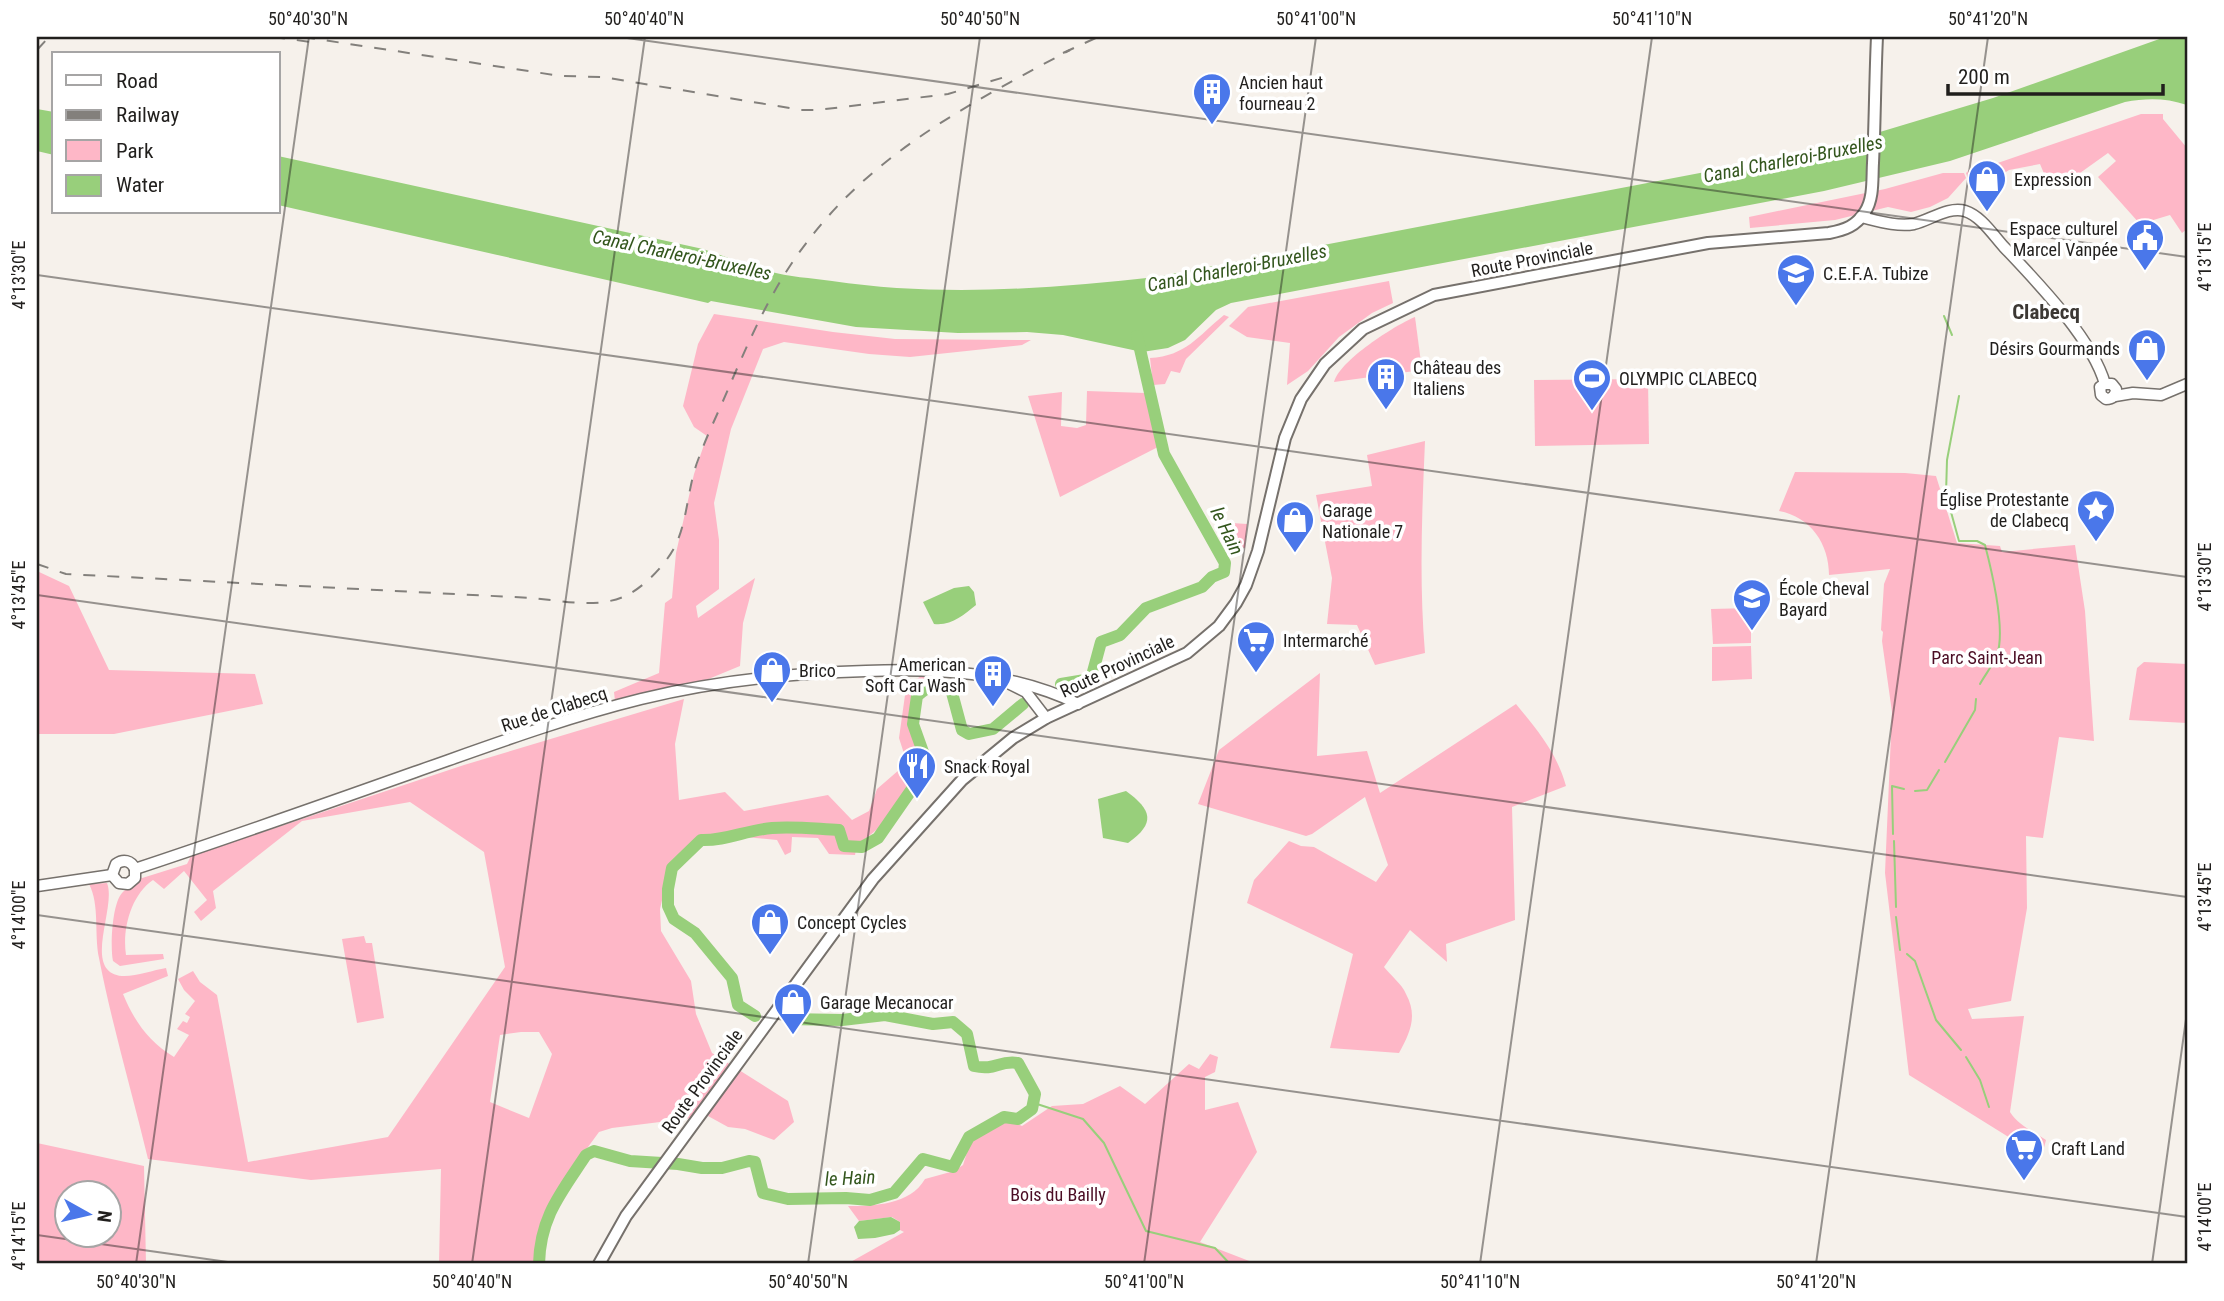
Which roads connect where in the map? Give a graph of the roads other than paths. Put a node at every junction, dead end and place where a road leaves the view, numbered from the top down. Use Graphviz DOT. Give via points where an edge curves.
graph roads {
  1 [pos="1877,37"];
  2 [pos="1861,216"];
  3 [pos="2187,384"];
  4 [pos="1001,679"];
  5 [pos="1077,704"];
  6 [pos="1046,718"];
  7 [pos="135,869"];
  8 [pos="112,875"];
  9 [pos="37,886"];
  10 [pos="599,1264"];
  1 -- 2 [label="main road" via="1871,196"];
  2 -- 3 [label="street" via="1899,225 1958,210 1976,217 2047,292 2111,388 2161,395"];
  2 -- 5 [label="main road, Route Provinciale" via="1838,231 1708,243 1434,295 1363,329 1325,364 1301,399 1285,438 1246,585 1219,626 1187,653"];
  4 -- 5 [label="street, Rue de Clabecq" via="1031,685"];
  4 -- 6 [label="street, Rue de Clabecq" via="1026,692"];
  4 -- 7 [label="street, Rue de Clabecq" via="901,669 812,672 664,694 590,712"];
  5 -- 6 [label="main road, Route Provinciale"];
  6 -- 10 [label="main road, Route Provinciale" via="1013,738 962,780 873,879 669,1156"];
  7 -- 8 [label="street, Rue de Clabecq" via="123,860 113,867"];
  7 -- 8 [label="street, Rue de Clabecq" via="135,878 128,884 118,883"];
  8 -- 9 [label="street, Rue de Clabecq"];
}
